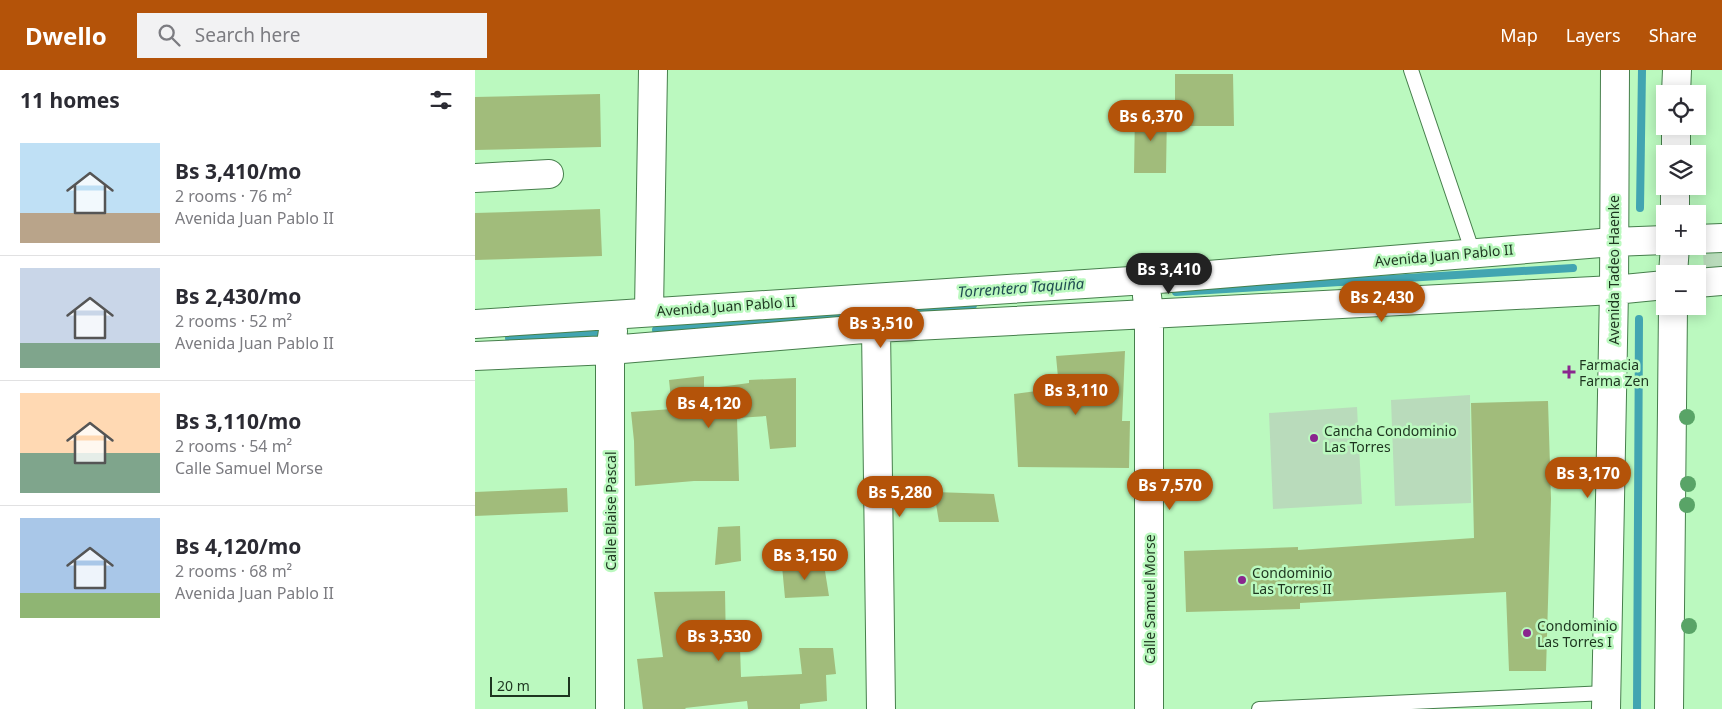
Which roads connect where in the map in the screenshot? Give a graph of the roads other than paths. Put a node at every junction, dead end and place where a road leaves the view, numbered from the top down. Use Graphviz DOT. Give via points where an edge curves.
graph roads {
  1 [pos="653,70"];
  2 [pos="1411,70"];
  3 [pos="1615,70"];
  4 [pos="1677,70"];
  5 [pos="1677,85"];
  6 [pos="549,174"];
  7 [pos="475,178"];
  8 [pos="1722,238"];
  9 [pos="1706,239"];
  10 [pos="1656,240"];
  11 [pos="1613,242"];
  12 [pos="1473,253"];
  13 [pos="1146,280"];
  14 [pos="1722,281"];
  15 [pos="1706,282"];
  16 [pos="1656,286"];
  17 [pos="1614,290"];
  18 [pos="649,311"];
  19 [pos="615,313"];
  20 [pos="1149,313"];
  21 [pos="1673,315"];
  22 [pos="475,324"];
  23 [pos="876,328"];
  24 [pos="610,350"];
  25 [pos="475,356"];
  26 [pos="1607,701"];
  27 [pos="610,709"];
  28 [pos="881,709"];
  29 [pos="1149,709"];
  30 [pos="1259,709"];
  31 [pos="1669,709"];
  1 -- 18 [label="street"];
  2 -- 12 [label="lane"];
  3 -- 11 [label="street, Avenida Tadeo Haenke"];
  4 -- 5 [label="street"];
  6 -- 7 [label="street"];
  8 -- 9 [label="street"];
  10 -- 11 [label="street, Avenida Juan Pablo II"];
  11 -- 12 [label="street, Avenida Juan Pablo II"];
  11 -- 17 [label="street, Avenida Tadeo Haenke"];
  12 -- 13 [label="street, Avenida Juan Pablo II"];
  13 -- 18 [label="street, Avenida Juan Pablo II"];
  13 -- 20 [label="street, Calle Samuel Morse"];
  14 -- 15 [label="street"];
  16 -- 17 [label="street"];
  17 -- 20 [label="street"];
  17 -- 26 [label="street, Avenida Tadeo Haenke"];
  18 -- 19 [label="street, Avenida Juan Pablo II"];
  19 -- 22 [label="street, Avenida Juan Pablo II"];
  19 -- 24 [label="street, Calle Blaise Pascal"];
  20 -- 23 [label="street"];
  20 -- 29 [label="street, Calle Samuel Morse"];
  21 -- 31 [label="street"];
  23 -- 24 [label="street"];
  23 -- 28 [label="street"];
  24 -- 25 [label="street"];
  24 -- 27 [label="street, Calle Blaise Pascal"];
  26 -- 30 [label="lane"];
}
